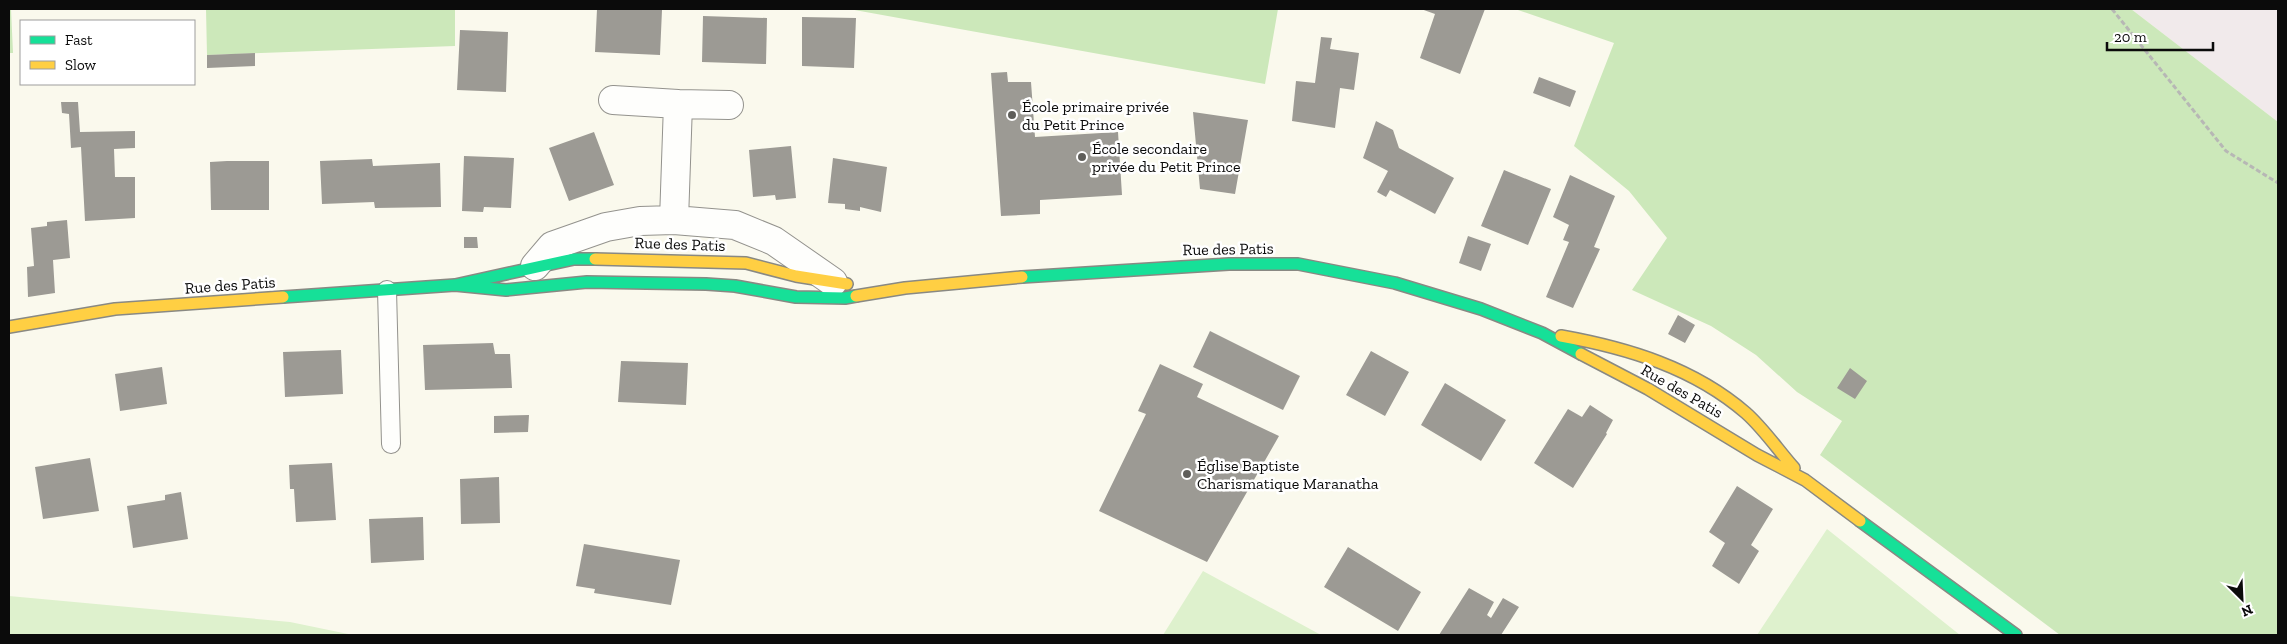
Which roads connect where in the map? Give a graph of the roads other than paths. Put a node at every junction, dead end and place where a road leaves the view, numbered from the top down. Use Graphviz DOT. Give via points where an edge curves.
graph roads {
  1 [pos="613,100"];
  2 [pos="678,104"];
  3 [pos="729,105"];
  4 [pos="674,220"];
  5 [pos="535,266"];
  6 [pos="833,282"];
  7 [pos="455,285"];
  8 [pos="905,288"];
  9 [pos="386,290"];
  10 [pos="9,327"];
  11 [pos="1542,333"];
  12 [pos="392,444"];
  13 [pos="1805,480"];
  14 [pos="2016,635"];
  1 -- 2 [label="street"];
  2 -- 3 [label="street"];
  2 -- 4 [label="street"];
  4 -- 5 [label="street" via="640,220 606,227 552,246"];
  4 -- 6 [label="street" via="735,225 774,241"];
  5 -- 6 [label="main road, Rue des Patis" via="598,258 720,261 746,263"];
  5 -- 7 [label="main road, Rue des Patis"];
  6 -- 8 [label="main road, Rue des Patis"];
  7 -- 8 [label="main road, Rue des Patis" via="506,290 587,282 706,284 820,298 846,298"];
  7 -- 9 [label="main road, Rue des Patis"];
  8 -- 11 [label="main road, Rue des Patis" via="1189,265 1298,264 1436,294"];
  9 -- 10 [label="main road, Rue des Patis" via="115,309"];
  9 -- 12 [label="lane"];
  11 -- 13 [label="main road, Rue des Patis" via="1648,389"];
  11 -- 13 [label="main road, Rue des Patis" via="1602,342 1649,356 1700,382 1746,412"];
  13 -- 14 [label="main road, Rue des Patis"];
}
